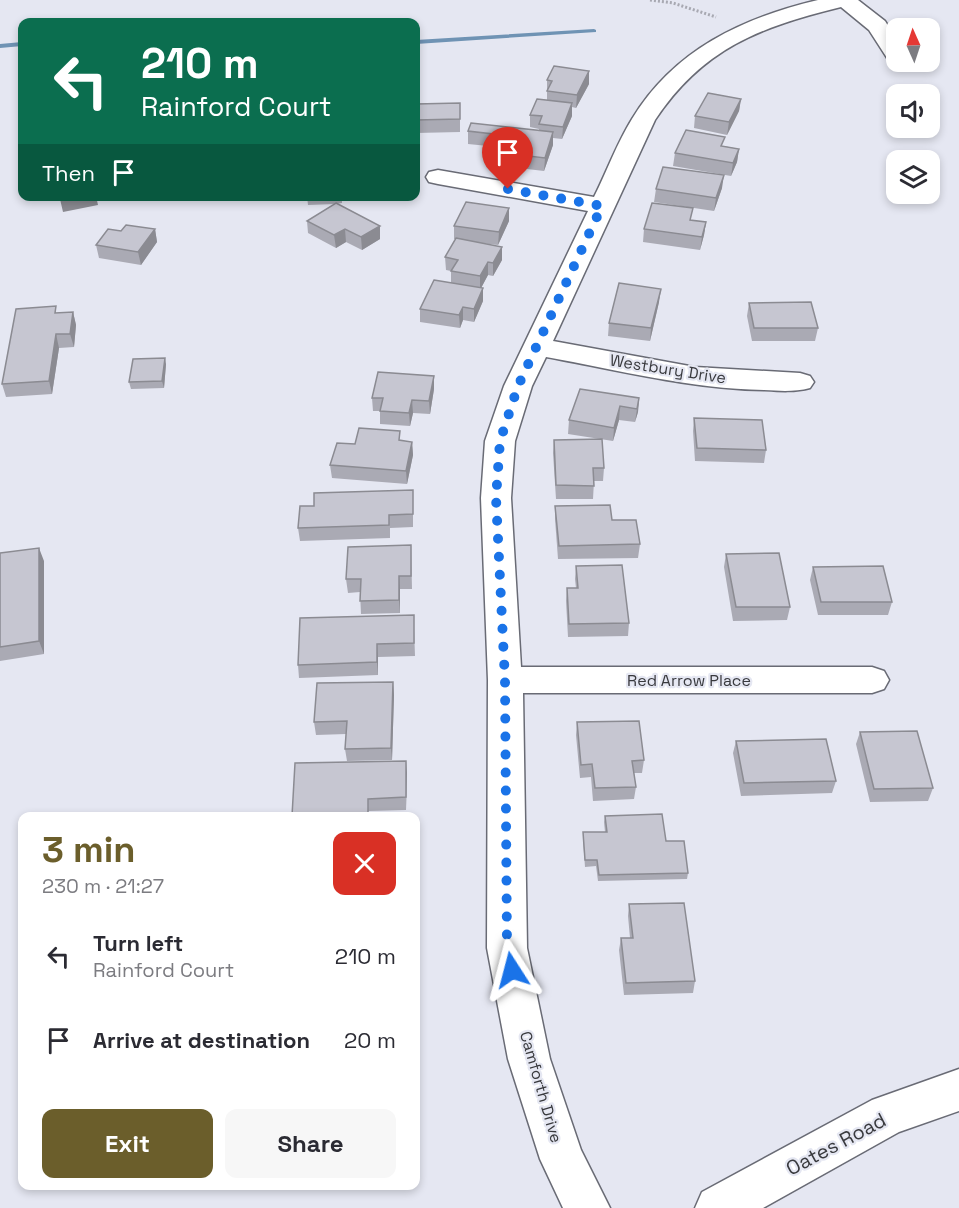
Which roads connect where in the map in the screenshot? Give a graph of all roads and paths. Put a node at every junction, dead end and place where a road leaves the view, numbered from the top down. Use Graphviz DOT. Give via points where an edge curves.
graph roads {
  1 [pos="650,0"];
  2 [pos="845,0"];
  3 [pos="743,31"];
  4 [pos="886,40"];
  5 [pos="438,177"];
  6 [pos="602,206"];
  7 [pos="536,346"];
  8 [pos="800,382"];
  9 [pos="505,680"];
  10 [pos="872,680"];
  11 [pos="959,1090"];
  12 [pos="587,1208"];
  13 [pos="718,1208"];
  1 -- 3 [label="path" via="711,14"];
  2 -- 3 [label="street, Camforth Drive" via="800,10"];
  2 -- 4 [label="street" via="877,27"];
  3 -- 6 [label="street, Camforth Drive" via="695,58 658,94"];
  5 -- 6 [label="street"];
  6 -- 7 [label="street, Camforth Drive"];
  7 -- 8 [label="street, Westbury Drive" via="695,376"];
  7 -- 9 [label="street, Camforth Drive" via="500,441 496,498"];
  9 -- 10 [label="street, Red Arrow Place"];
  9 -- 12 [label="street, Camforth Drive" via="507,948 529,1059 562,1159"];
  11 -- 13 [label="street, Oates Road" via="887,1115"];
}
